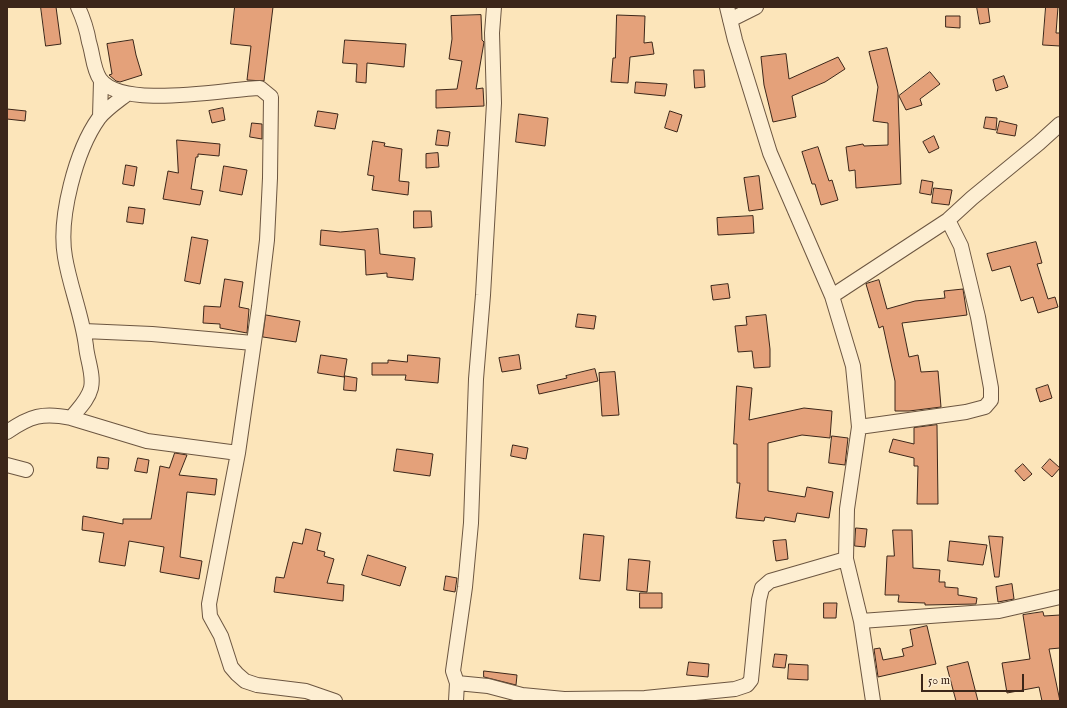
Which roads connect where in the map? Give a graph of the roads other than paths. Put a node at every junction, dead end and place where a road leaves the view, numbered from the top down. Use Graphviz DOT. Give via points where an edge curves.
graph roads {
  1 [pos="78,7"];
  2 [pos="494,7"];
  3 [pos="756,7"];
  4 [pos="729,14"];
  5 [pos="101,81"];
  6 [pos="127,94"];
  7 [pos="100,117"];
  8 [pos="1060,124"];
  9 [pos="948,220"];
  10 [pos="832,296"];
  11 [pos="84,331"];
  12 [pos="253,343"];
  13 [pos="71,418"];
  14 [pos="859,427"];
  15 [pos="7,432"];
  16 [pos="238,453"];
  17 [pos="7,465"];
  18 [pos="26,470"];
  19 [pos="846,559"];
  20 [pos="1060,597"];
  21 [pos="861,620"];
  22 [pos="457,683"];
  23 [pos="645,699"];
  24 [pos="334,701"];
  25 [pos="456,701"];
  26 [pos="873,701"];
  1 -- 5 [label="street" via="96,72"];
  2 -- 22 [label="street" via="494,103 476,378 471,523 453,671"];
  3 -- 4 [label="street"];
  4 -- 10 [label="street" via="770,153"];
  5 -- 6 [label="street"];
  5 -- 7 [label="street"];
  6 -- 7 [label="street"];
  6 -- 12 [label="street" via="150,96 260,88 271,97 267,240"];
  7 -- 11 [label="street" via="81,152 73,176 63,235 65,257"];
  8 -- 9 [label="street"];
  9 -- 10 [label="street"];
  9 -- 14 [label="street" via="961,246 976,310 991,400 985,407 966,412"];
  10 -- 14 [label="street" via="853,366"];
  11 -- 12 [label="street"];
  11 -- 13 [label="street" via="91,386 88,397"];
  12 -- 16 [label="street"];
  13 -- 15 [label="street" via="57,415 38,416 23,421"];
  13 -- 16 [label="street" via="147,441"];
  14 -- 19 [label="street" via="847,509"];
  16 -- 24 [label="street" via="209,604 210,616 221,636 231,667 245,681 257,685 306,691"];
  17 -- 18 [label="street"];
  19 -- 21 [label="street"];
  19 -- 23 [label="street" via="770,581 762,588 751,680 747,685 736,689"];
  20 -- 21 [label="street" via="999,611"];
  21 -- 26 [label="street"];
  22 -- 23 [label="street" via="564,700"];
  22 -- 25 [label="street"];
}
